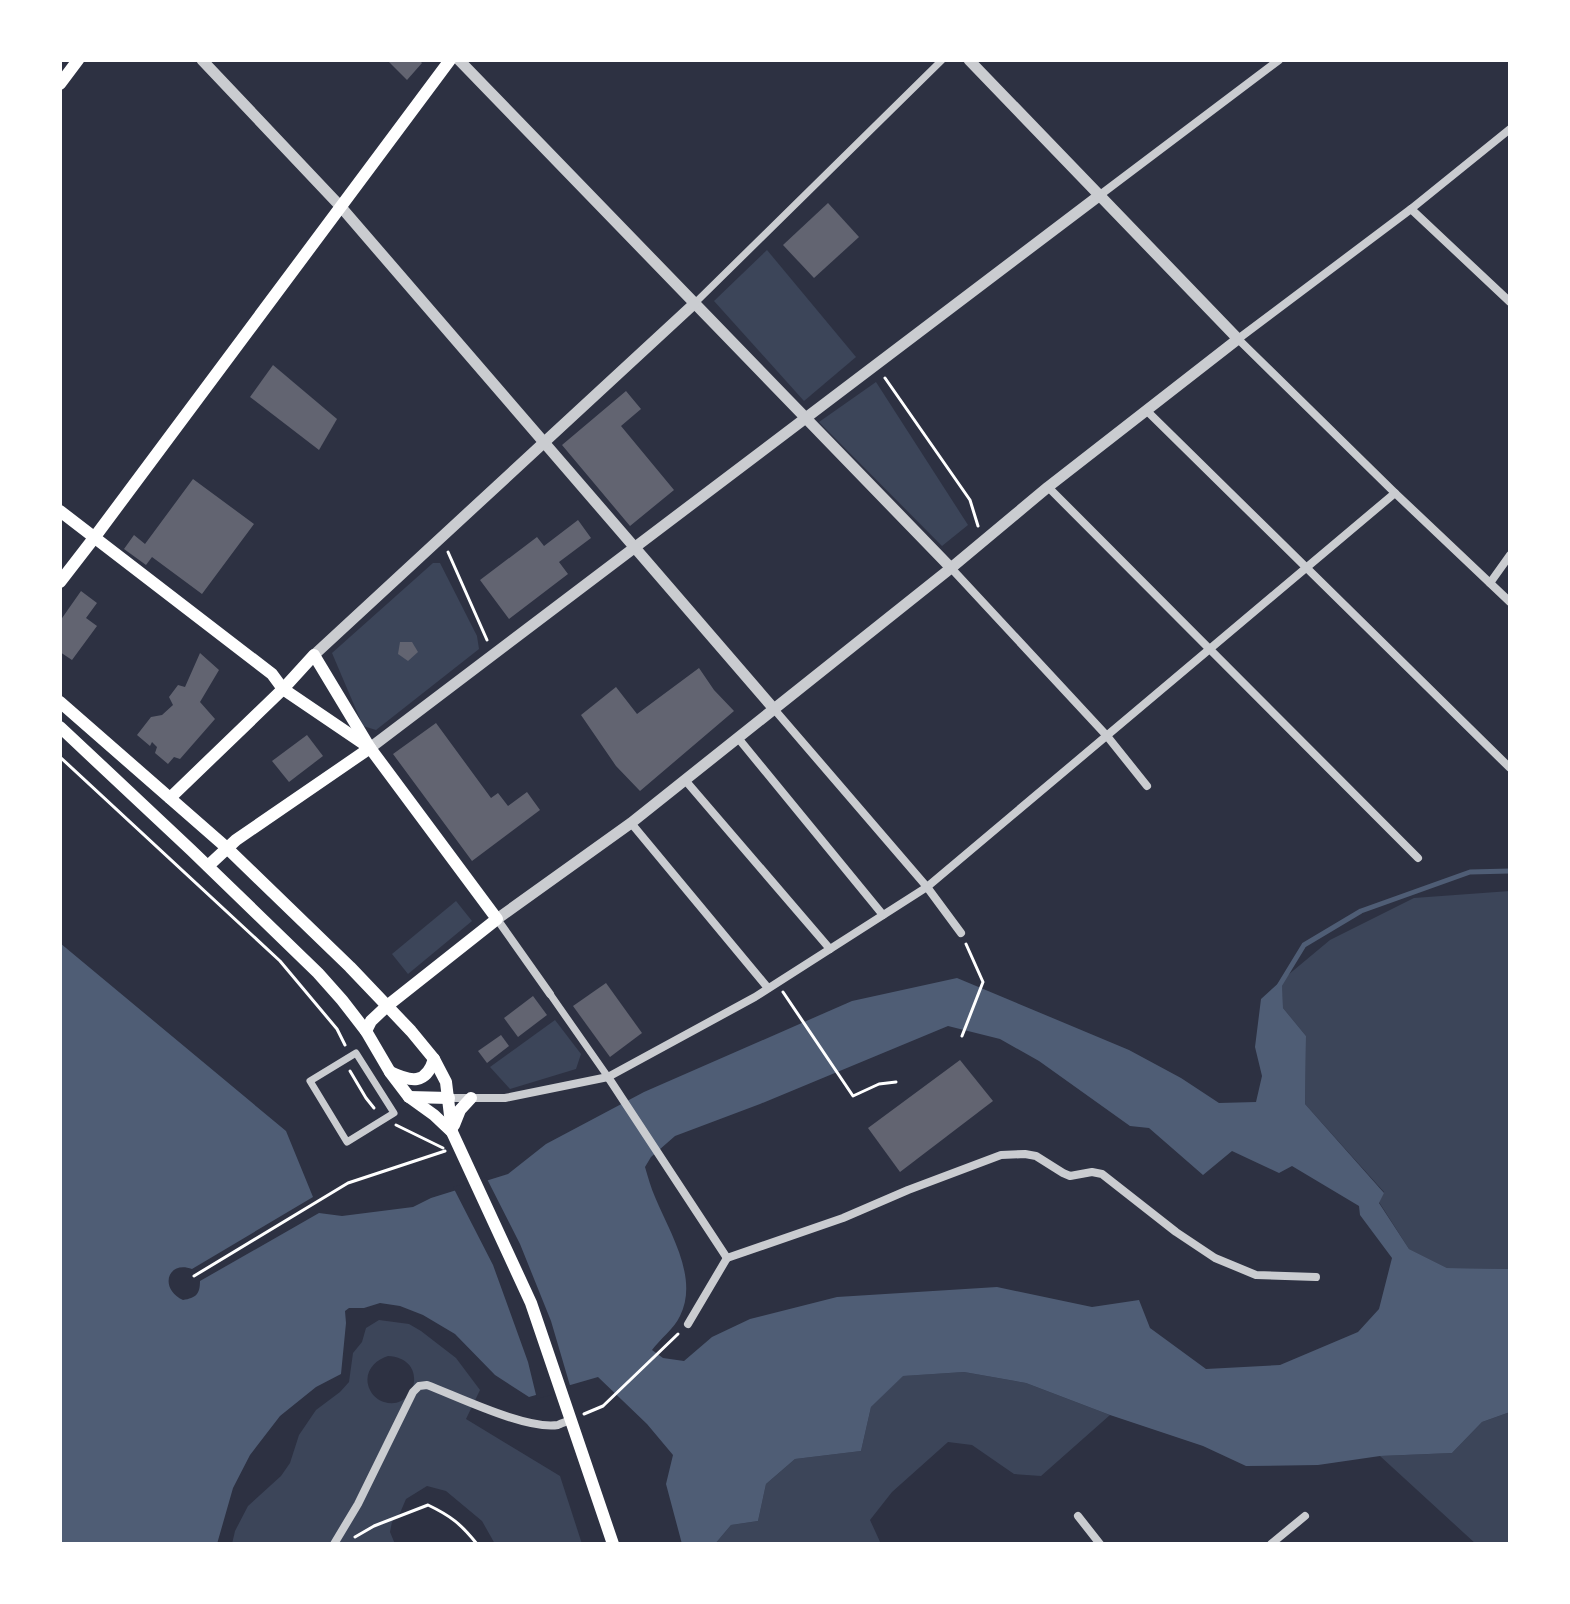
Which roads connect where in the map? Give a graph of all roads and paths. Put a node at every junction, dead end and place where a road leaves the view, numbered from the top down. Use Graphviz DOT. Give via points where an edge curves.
graph roads {
  1 [pos="78,60"];
  2 [pos="202,60"];
  3 [pos="450,60"];
  4 [pos="459,60"];
  5 [pos="942,60"];
  6 [pos="969,60"];
  7 [pos="1279,60"];
  8 [pos="60,84"];
  9 [pos="1510,129"];
  10 [pos="1100,195"];
  11 [pos="341,207"];
  12 [pos="1411,209"];
  13 [pos="1510,302"];
  14 [pos="695,303"];
  15 [pos="1238,339"];
  16 [pos="875,365"];
  17 [pos="1146,410"];
  18 [pos="806,418"];
  19 [pos="545,442"];
  20 [pos="1048,487"];
  21 [pos="1395,493"];
  22 [pos="60,511"];
  23 [pos="94,538"];
  24 [pos="441,538"];
  25 [pos="987,538"];
  26 [pos="636,547"];
  27 [pos="1510,555"];
  28 [pos="951,568"];
  29 [pos="1306,568"];
  30 [pos="60,582"];
  31 [pos="1490,583"];
  32 [pos="1510,602"];
  33 [pos="1209,650"];
  34 [pos="493,654"];
  35 [pos="314,655"];
  36 [pos="283,689"];
  37 [pos="60,702"];
  38 [pos="774,709"];
  39 [pos="60,727"];
  40 [pos="1107,736"];
  41 [pos="738,738"];
  42 [pos="370,748"];
  43 [pos="60,757"];
  44 [pos="1510,768"];
  45 [pos="685,780"];
  46 [pos="1147,786"];
  47 [pos="170,798"];
  48 [pos="631,823"];
  49 [pos="227,848"];
  50 [pos="1418,858"];
  51 [pos="208,866"];
  52 [pos="927,887"];
  53 [pos="883,915"];
  54 [pos="497,919"];
  55 [pos="961,933"];
  56 [pos="830,949"];
  57 [pos="772,985"];
  58 [pos="550,994"];
  59 [pos="387,1006"];
  60 [pos="366,1031"];
  61 [pos="962,1036"];
  62 [pos="434,1059"];
  63 [pos="345,1060"];
  64 [pos="390,1072"];
  65 [pos="608,1077"];
  66 [pos="896,1082"];
  67 [pos="409,1097"];
  68 [pos="449,1098"];
  69 [pos="471,1098"];
  70 [pos="384,1119"];
  71 [pos="452,1132"];
  72 [pos="447,1150"];
  73 [pos="457,1155"];
  74 [pos="727,1258"];
  75 [pos="194,1276"];
  76 [pos="1316,1277"];
  77 [pos="688,1324"];
  78 [pos="570,1420"];
  79 [pos="1078,1516"];
  80 [pos="1305,1516"];
  81 [pos="352,1538"];
  82 [pos="334,1544"];
  83 [pos="477,1544"];
  84 [pos="613,1544"];
  85 [pos="1100,1544"];
  86 [pos="1271,1544"];
  1 -- 8 [label="main road"];
  2 -- 11 [label="street"];
  3 -- 11 [label="main road"];
  4 -- 14 [label="street"];
  5 -- 14 [label="street"];
  6 -- 10 [label="street"];
  7 -- 10 [label="street"];
  9 -- 12 [label="street"];
  10 -- 15 [label="street"];
  10 -- 16 [label="street"];
  11 -- 19 [label="street"];
  11 -- 23 [label="main road"];
  12 -- 13 [label="street"];
  12 -- 15 [label="street"];
  14 -- 18 [label="street"];
  14 -- 19 [label="street"];
  15 -- 17 [label="street"];
  15 -- 21 [label="street"];
  16 -- 18 [label="street"];
  16 -- 25 [label="path" via="970,500"];
  17 -- 20 [label="street"];
  17 -- 29 [label="street"];
  18 -- 26 [label="street"];
  18 -- 28 [label="street"];
  19 -- 24 [label="street"];
  19 -- 26 [label="street"];
  20 -- 25 [label="street"];
  20 -- 33 [label="street"];
  21 -- 29 [label="street"];
  21 -- 31 [label="street"];
  22 -- 23 [label="main road"];
  23 -- 30 [label="main road"];
  23 -- 36 [label="main road" via="272,674"];
  24 -- 34 [label="path"];
  24 -- 35 [label="street"];
  25 -- 28 [label="street"];
  26 -- 34 [label="street"];
  26 -- 38 [label="street"];
  27 -- 31 [label="street"];
  28 -- 38 [label="street"];
  28 -- 40 [label="street"];
  29 -- 33 [label="street"];
  29 -- 44 [label="street"];
  31 -- 32 [label="street"];
  33 -- 40 [label="street"];
  33 -- 50 [label="street"];
  34 -- 42 [label="street"];
  35 -- 36 [label="main road"];
  35 -- 42 [label="main road"];
  36 -- 42 [label="main road"];
  36 -- 47 [label="main road"];
  37 -- 47 [label="main road"];
  38 -- 41 [label="street"];
  38 -- 52 [label="street"];
  39 -- 51 [label="main road"];
  40 -- 46 [label="street"];
  40 -- 52 [label="street"];
  41 -- 45 [label="street"];
  41 -- 53 [label="street"];
  42 -- 49 [label="main road"];
  42 -- 54 [label="main road"];
  43 -- 63 [label="path" via="280,961 337,1029"];
  45 -- 48 [label="street"];
  45 -- 56 [label="street"];
  47 -- 49 [label="main road"];
  48 -- 54 [label="street"];
  48 -- 57 [label="street"];
  49 -- 51 [label="main road"];
  49 -- 59 [label="main road"];
  51 -- 60 [label="main road" via="318,973"];
  52 -- 53 [label="street"];
  52 -- 55 [label="street"];
  53 -- 56 [label="street"];
  54 -- 58 [label="street"];
  54 -- 59 [label="main road"];
  55 -- 61 [label="path" via="983,982"];
  56 -- 57 [label="street"];
  57 -- 65 [label="street"];
  57 -- 66 [label="path" via="799,1014 853,1096"];
  58 -- 65 [label="street"];
  59 -- 60 [label="main road"];
  59 -- 62 [label="main road"];
  60 -- 64 [label="main road"];
  62 -- 64 [label="main road" via="419,1079"];
  62 -- 68 [label="main road"];
  63 -- 70 [label="path"];
  63 -- 70 [label="street" via="356,1053 394,1113"];
  63 -- 70 [label="street" via="310,1081 347,1142"];
  64 -- 67 [label="main road"];
  65 -- 69 [label="street" via="505,1098"];
  65 -- 74 [label="street"];
  67 -- 68 [label="main road"];
  67 -- 71 [label="main road"];
  68 -- 69 [label="street"];
  68 -- 71 [label="main road"];
  69 -- 71 [label="main road"];
  70 -- 72 [label="path"];
  71 -- 73 [label="main road"];
  72 -- 73 [label="path"];
  72 -- 75 [label="path" via="348,1183"];
  73 -- 78 [label="main road" via="531,1303"];
  74 -- 76 [label="street" via="1001,1155 1025,1154 1070,1176 1102,1174 1215,1258 1256,1275"];
  74 -- 77 [label="street"];
  77 -- 78 [label="path" via="603,1406"];
  78 -- 82 [label="street" via="537,1424 419,1386"];
  78 -- 84 [label="main road"];
  79 -- 85 [label="street"];
  80 -- 86 [label="street"];
  81 -- 83 [label="path" via="428,1505 449,1515"];
}
